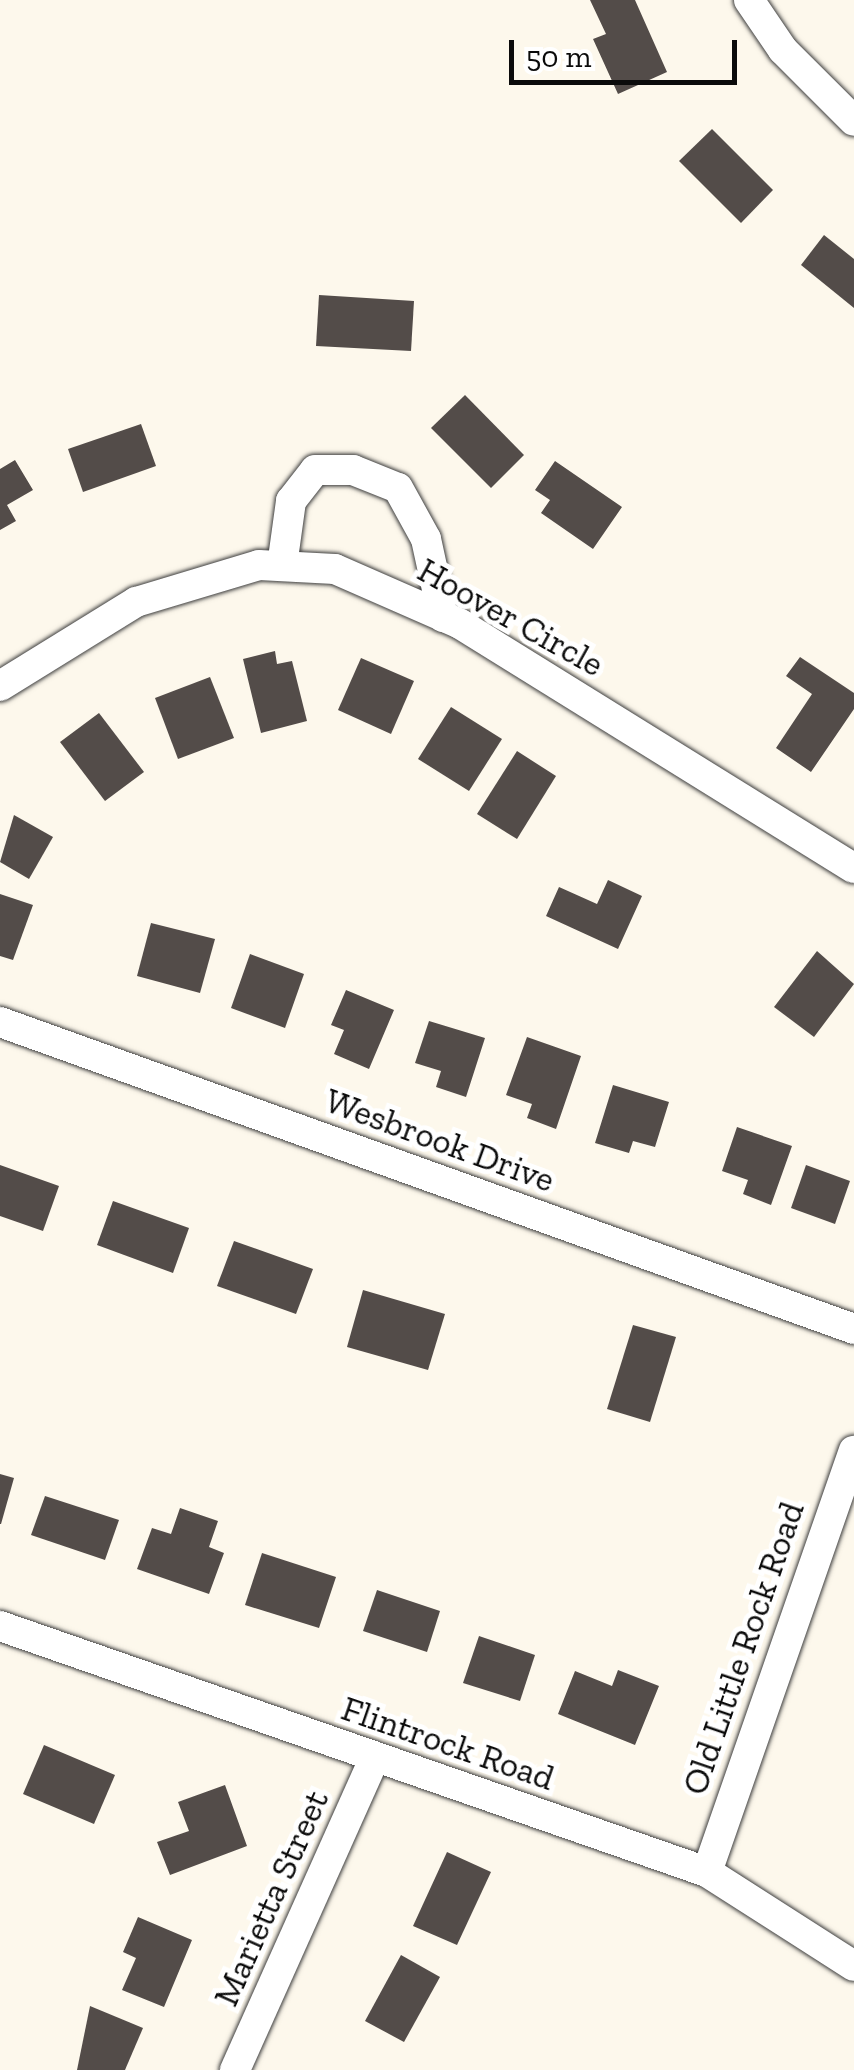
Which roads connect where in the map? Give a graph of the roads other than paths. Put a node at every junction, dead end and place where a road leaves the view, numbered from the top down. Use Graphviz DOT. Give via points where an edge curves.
graph roads {
  1 [pos="749,0"];
  2 [pos="854,121"];
  3 [pos="282,566"];
  4 [pos="443,617"];
  5 [pos="0,686"];
  6 [pos="854,868"];
  7 [pos="0,1022"];
  8 [pos="854,1329"];
  9 [pos="854,1450"];
  10 [pos="0,1626"];
  11 [pos="375,1757"];
  12 [pos="707,1872"];
  13 [pos="854,1966"];
  14 [pos="234,2070"];
  1 -- 2 [label="street" via="783,50"];
  3 -- 4 [label="street, Hoover Circle" via="335,569"];
  3 -- 4 [label="street" via="291,502 315,470 353,470 398,488 426,539"];
  3 -- 5 [label="street, Hoover Circle" via="259,565 136,602 63,638"];
  4 -- 6 [label="street, Hoover Circle"];
  7 -- 8 [label="street, Wesbrook Drive"];
  9 -- 12 [label="street, Old Little Rock Road"];
  10 -- 11 [label="street, Flintrock Road"];
  11 -- 12 [label="street, Flintrock Road"];
  11 -- 14 [label="street, Marietta Street"];
  12 -- 13 [label="street, Flintrock Road"];
}
